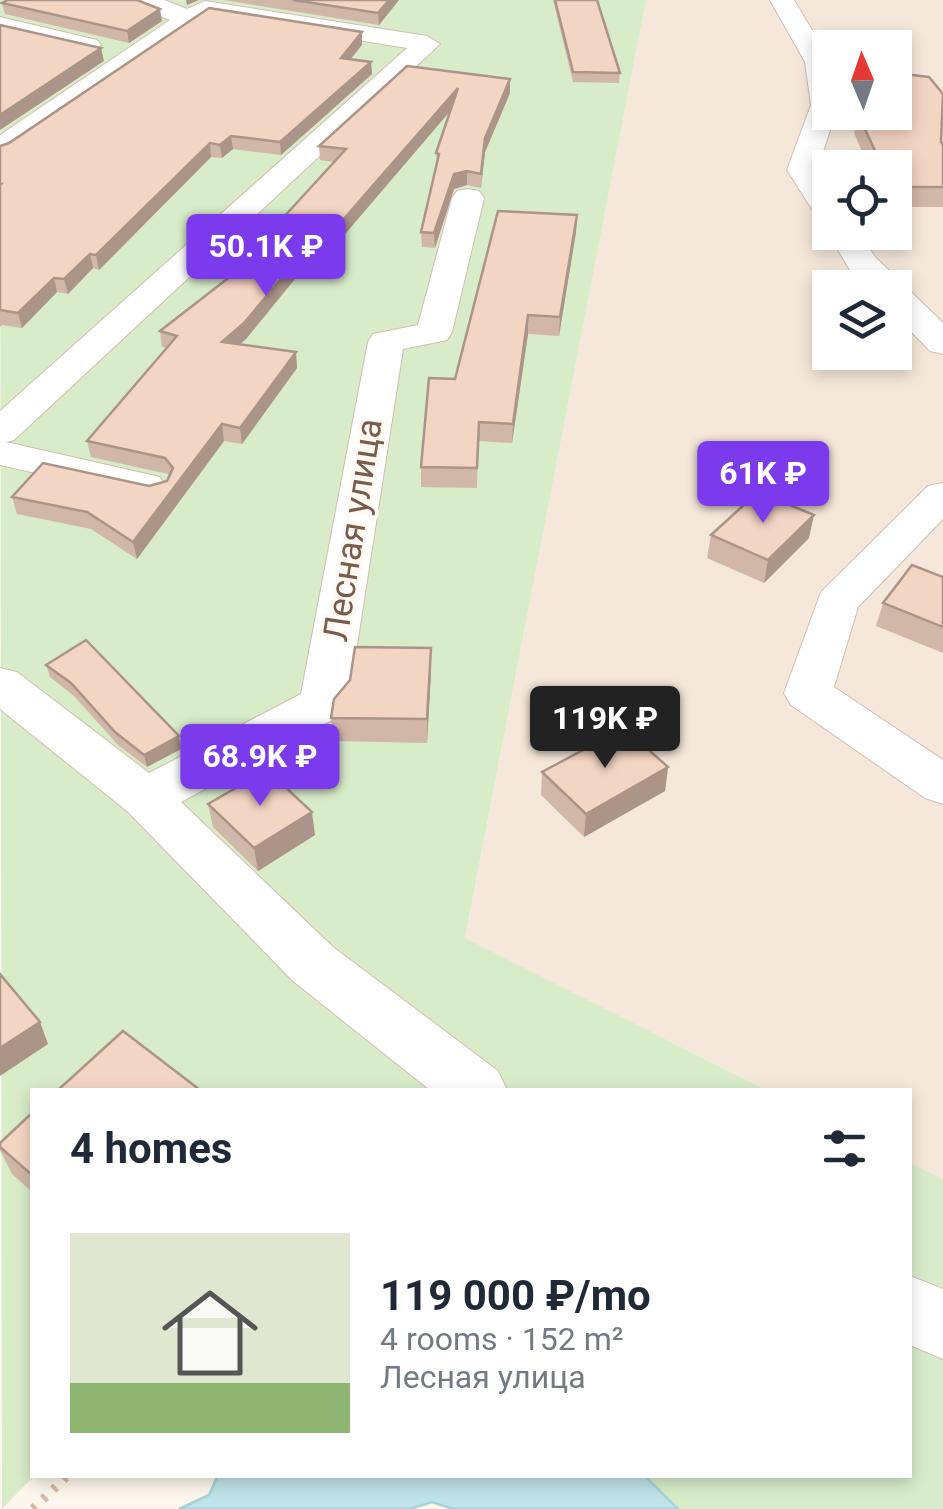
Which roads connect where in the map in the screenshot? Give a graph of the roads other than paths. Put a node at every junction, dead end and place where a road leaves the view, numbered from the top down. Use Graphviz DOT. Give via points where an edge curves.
graph roads {
  1 [pos="142,0"];
  2 [pos="782,0"];
  3 [pos="197,14"];
  4 [pos="0,25"];
  5 [pos="134,56"];
  6 [pos="0,148"];
  7 [pos="812,185"];
  8 [pos="468,198"];
  9 [pos="854,250"];
  10 [pos="869,270"];
  11 [pos="912,313"];
  12 [pos="943,343"];
  13 [pos="0,432"];
  14 [pos="0,453"];
  15 [pos="153,487"];
  16 [pos="943,495"];
  17 [pos="0,684"];
  18 [pos="943,785"];
  19 [pos="145,798"];
  20 [pos="473,1088"];
  21 [pos="912,1311"];
  22 [pos="943,1324"];
  1 -- 3 [label="street"];
  2 -- 7 [label="street" via="818,62 825,105 802,170"];
  3 -- 5 [label="street"];
  3 -- 13 [label="street" via="328,18 427,44"];
  4 -- 5 [label="street"];
  5 -- 6 [label="street"];
  8 -- 19 [label="street, Лесная улица" via="434,332 386,342 324,703"];
  9 -- 10 [label="street"];
  11 -- 12 [label="street"];
  14 -- 15 [label="street"];
  16 -- 18 [label="street" via="837,602 808,693"];
  17 -- 19 [label="street"];
  19 -- 20 [label="street" via="313,964"];
  21 -- 22 [label="street"];
}
